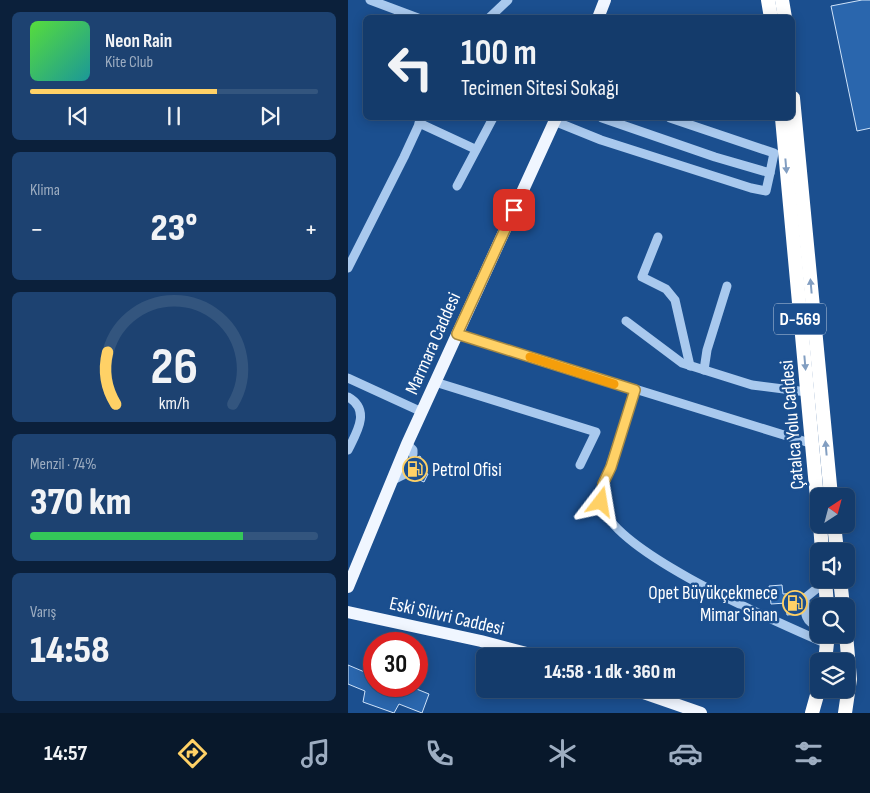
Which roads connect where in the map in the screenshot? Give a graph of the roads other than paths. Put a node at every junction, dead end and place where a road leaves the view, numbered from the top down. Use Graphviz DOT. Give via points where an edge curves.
graph roads {
  1 [pos="370,0"];
  2 [pos="508,0"];
  3 [pos="605,0"];
  4 [pos="768,0"];
  5 [pos="782,0"];
  6 [pos="410,15"];
  7 [pos="492,15"];
  8 [pos="599,15"];
  9 [pos="771,15"];
  10 [pos="784,15"];
  11 [pos="795,119"];
  12 [pos="420,120"];
  13 [pos="492,120"];
  14 [pos="555,120"];
  15 [pos="608,120"];
  16 [pos="676,120"];
  17 [pos="782,120"];
  18 [pos="475,149"];
  19 [pos="770,173"];
  20 [pos="457,186"];
  21 [pos="658,237"];
  22 [pos="348,268"];
  23 [pos="727,286"];
  24 [pos="626,321"];
  25 [pos="457,334"];
  26 [pos="690,366"];
  27 [pos="704,370"];
  28 [pos="348,378"];
  29 [pos="435,382"];
  30 [pos="635,390"];
  31 [pos="807,392"];
  32 [pos="348,397"];
  33 [pos="422,412"];
  34 [pos="813,444"];
  35 [pos="348,450"];
  36 [pos="580,465"];
  37 [pos="405,474"];
  38 [pos="391,481"];
  39 [pos="816,488"];
  40 [pos="830,488"];
  41 [pos="348,587"];
  42 [pos="816,588"];
  43 [pos="348,612"];
  44 [pos="810,623"];
  45 [pos="810,632"];
  46 [pos="847,643"];
  47 [pos="508,648"];
  48 [pos="658,698"];
  49 [pos="816,698"];
  50 [pos="846,712"];
  51 [pos="700,713"];
  52 [pos="812,713"];
  1 -- 6 [label="street"];
  2 -- 7 [label="street"];
  3 -- 8 [label="main road"];
  4 -- 9 [label="highway"];
  5 -- 10 [label="highway"];
  40 -- 11 [label="highway, Çatalca Yolu Caddesi / D-569, one-way"];
  12 -- 18 [label="street"];
  12 -- 22 [label="street"];
  13 -- 18 [label="street"];
  14 -- 19 [label="street" via="601,140 751,188 766,191"];
  14 -- 25 [label="main road, Marmara Caddesi"];
  15 -- 19 [label="street" via="715,158"];
  16 -- 19 [label="street" via="774,153"];
  17 -- 31 [label="highway, Çatalca Yolu Caddesi / D-569, one-way"];
  18 -- 20 [label="street"];
  21 -- 26 [label="street" via="642,277 666,290 675,300"];
  23 -- 27 [label="street"];
  24 -- 26 [label="street"];
  25 -- 29 [label="main road, Marmara Caddesi"];
  25 -- 30 [label="street"];
  26 -- 27 [label="street"];
  27 -- 31 [label="street" via="752,385"];
  28 -- 33 [label="street"];
  29 -- 33 [label="main road, Marmara Caddesi"];
  29 -- 36 [label="street" via="596,432"];
  30 -- 34 [label="street"];
  30 -- 45 [label="street" via="603,484 601,502 607,519 665,564 733,600"];
  31 -- 34 [label="highway, Çatalca Yolu Caddesi / D-569"];
  32 -- 35 [label="street" via="356,403 361,414"];
  33 -- 38 [label="main road, Marmara Caddesi" via="410,449"];
  34 -- 39 [label="highway, Çatalca Yolu Caddesi / D-569"];
  37 -- 38 [label="street"];
  38 -- 41 [label="main road, Marmara Caddesi"];
  42 -- 44 [label="street" via="805,598 805,616"];
  43 -- 47 [label="main road, Eski Silivri Caddesi"];
  46 -- 50 [label="highway" via="850,679"];
  48 -- 51 [label="main road"];
  49 -- 52 [label="highway"];
}
